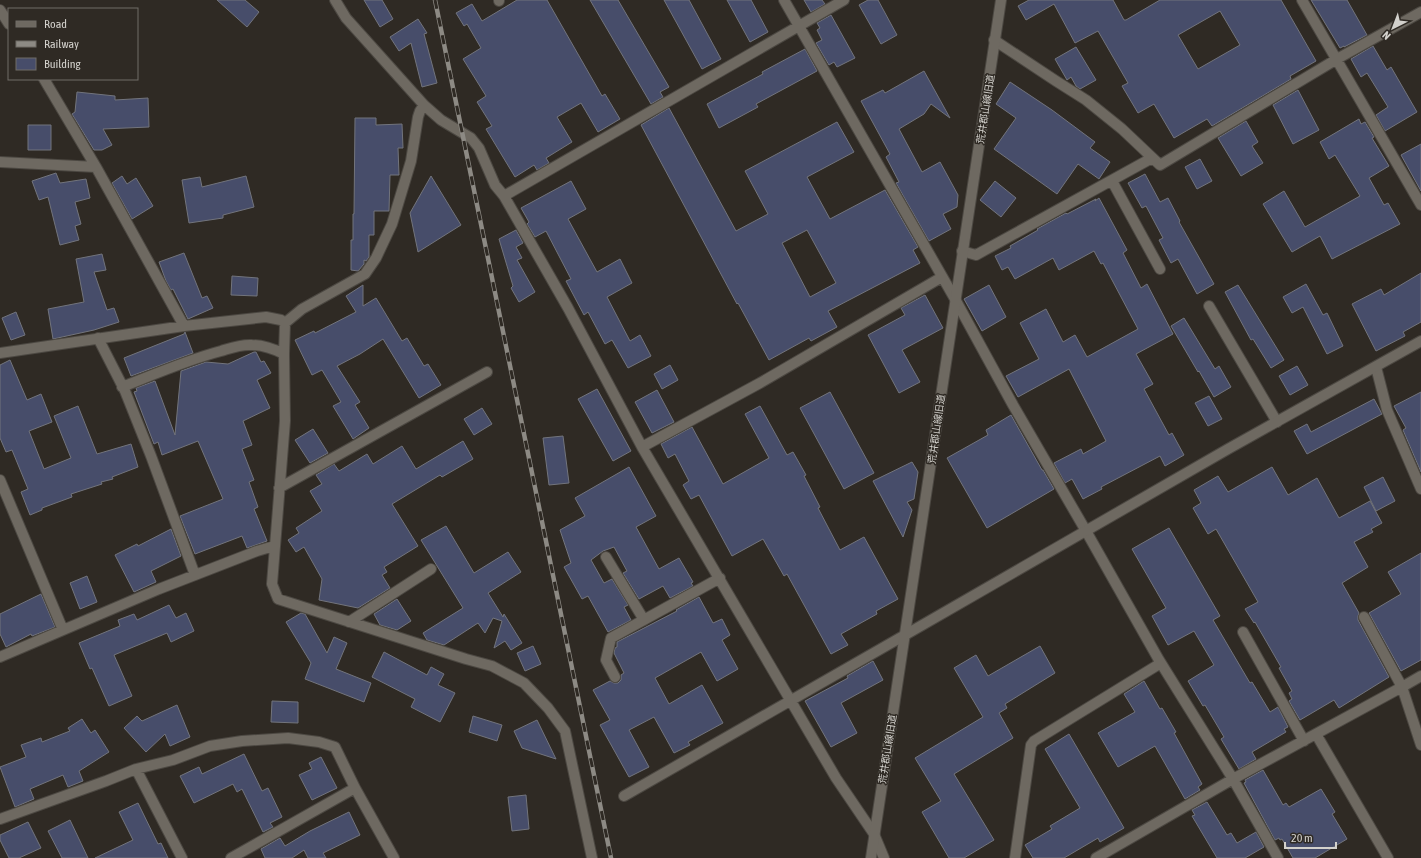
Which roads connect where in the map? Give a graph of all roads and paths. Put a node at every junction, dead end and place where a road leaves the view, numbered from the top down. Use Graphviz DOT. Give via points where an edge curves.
graph roads {
  1 [pos="335,0"];
  2 [pos="784,0"];
  3 [pos="844,0"];
  4 [pos="1001,0"];
  5 [pos="1302,0"];
  6 [pos="0,10"];
  7 [pos="1421,12"];
  8 [pos="8,22"];
  9 [pos="799,26"];
  10 [pos="994,40"];
  11 [pos="1337,59"];
  12 [pos="45,80"];
  13 [pos="424,105"];
  14 [pos="1152,158"];
  15 [pos="0,162"];
  16 [pos="96,167"];
  17 [pos="1112,181"];
  18 [pos="504,196"];
  19 [pos="1421,205"];
  20 [pos="962,251"];
  21 [pos="1160,269"];
  22 [pos="942,277"];
  23 [pos="955,299"];
  24 [pos="1209,306"];
  25 [pos="286,323"];
  26 [pos="184,326"];
  27 [pos="98,338"];
  28 [pos="1421,341"];
  29 [pos="0,353"];
  30 [pos="284,354"];
  31 [pos="1376,367"];
  32 [pos="487,372"];
  33 [pos="122,386"];
  34 [pos="1277,422"];
  35 [pos="642,447"];
  36 [pos="0,480"];
  37 [pos="279,488"];
  38 [pos="1421,489"];
  39 [pos="1086,531"];
  40 [pos="274,546"];
  41 [pos="606,557"];
  42 [pos="431,569"];
  43 [pos="195,575"];
  44 [pos="720,578"];
  45 [pos="1364,617"];
  46 [pos="644,620"];
  47 [pos="349,622"];
  48 [pos="63,630"];
  49 [pos="1243,632"];
  50 [pos="905,635"];
  51 [pos="0,657"];
  52 [pos="1161,662"];
  53 [pos="1421,676"];
  54 [pos="615,677"];
  55 [pos="1402,687"];
  56 [pos="791,700"];
  57 [pos="1316,734"];
  58 [pos="1304,741"];
  59 [pos="1421,745"];
  60 [pos="136,769"];
  61 [pos="1233,779"];
  62 [pos="355,788"];
  63 [pos="624,796"];
  64 [pos="0,819"];
  65 [pos="874,834"];
  66 [pos="182,858"];
  67 [pos="231,858"];
  68 [pos="394,858"];
  69 [pos="592,858"];
  70 [pos="871,858"];
  71 [pos="884,858"];
  72 [pos="1015,858"];
  73 [pos="1096,858"];
  74 [pos="1278,858"];
  75 [pos="1388,858"];
  1 -- 13 [label="street" via="346,18"];
  2 -- 9 [label="street"];
  3 -- 9 [label="street"];
  4 -- 10 [label="street, 荒井郡山線旧道"];
  5 -- 11 [label="street"];
  6 -- 8 [label="street"];
  7 -- 11 [label="street"];
  9 -- 18 [label="street"];
  9 -- 22 [label="street"];
  10 -- 14 [label="street" via="1086,100"];
  10 -- 20 [label="street, 荒井郡山線旧道"];
  11 -- 14 [label="street" via="1160,165"];
  11 -- 19 [label="street"];
  12 -- 16 [label="street"];
  13 -- 18 [label="street" via="441,120 471,138 479,148 495,185"];
  13 -- 25 [label="street" via="418,117 411,161 392,224 376,258 365,274 302,309"];
  14 -- 17 [label="street"];
  15 -- 16 [label="street"];
  16 -- 26 [label="street"];
  17 -- 20 [label="street" via="976,255"];
  17 -- 21 [label="street"];
  18 -- 35 [label="street" via="568,308"];
  20 -- 23 [label="street, 荒井郡山線旧道"];
  22 -- 23 [label="street"];
  22 -- 35 [label="street" via="760,383"];
  23 -- 39 [label="street"];
  23 -- 50 [label="street, 荒井郡山線旧道"];
  24 -- 34 [label="street"];
  25 -- 26 [label="street" via="266,317"];
  25 -- 30 [label="street"];
  26 -- 27 [label="street"];
  27 -- 29 [label="street"];
  27 -- 33 [label="street"];
  28 -- 31 [label="street"];
  30 -- 33 [label="street" via="251,344 239,346 196,358"];
  30 -- 37 [label="street" via="285,421"];
  31 -- 34 [label="street"];
  31 -- 38 [label="street" via="1387,410"];
  32 -- 37 [label="street"];
  33 -- 43 [label="street"];
  34 -- 39 [label="street"];
  35 -- 44 [label="street"];
  36 -- 48 [label="street"];
  37 -- 40 [label="street"];
  39 -- 50 [label="street"];
  39 -- 52 [label="street"];
  40 -- 43 [label="street"];
  40 -- 47 [label="street" via="272,584 278,599"];
  41 -- 46 [label="street"];
  42 -- 47 [label="street"];
  43 -- 48 [label="street"];
  44 -- 46 [label="street"];
  44 -- 56 [label="street"];
  45 -- 55 [label="street"];
  46 -- 54 [label="street" via="611,638 606,660"];
  47 -- 69 [label="street" via="492,666 524,683 548,708 565,731"];
  48 -- 51 [label="street"];
  49 -- 58 [label="street"];
  50 -- 56 [label="street"];
  50 -- 65 [label="street, 荒井郡山線旧道"];
  52 -- 61 [label="street"];
  52 -- 72 [label="street" via="1034,740"];
  53 -- 55 [label="street"];
  55 -- 57 [label="street"];
  55 -- 59 [label="street"];
  56 -- 63 [label="street"];
  56 -- 65 [label="street" via="836,778"];
  57 -- 58 [label="street"];
  57 -- 75 [label="street"];
  58 -- 61 [label="street"];
  60 -- 62 [label="street" via="173,760 210,746 288,738 335,747"];
  60 -- 64 [label="street"];
  60 -- 66 [label="street"];
  61 -- 73 [label="street"];
  61 -- 74 [label="street"];
  62 -- 67 [label="street"];
  62 -- 68 [label="street"];
  65 -- 70 [label="street, 荒井郡山線旧道"];
  65 -- 71 [label="street"];
}
